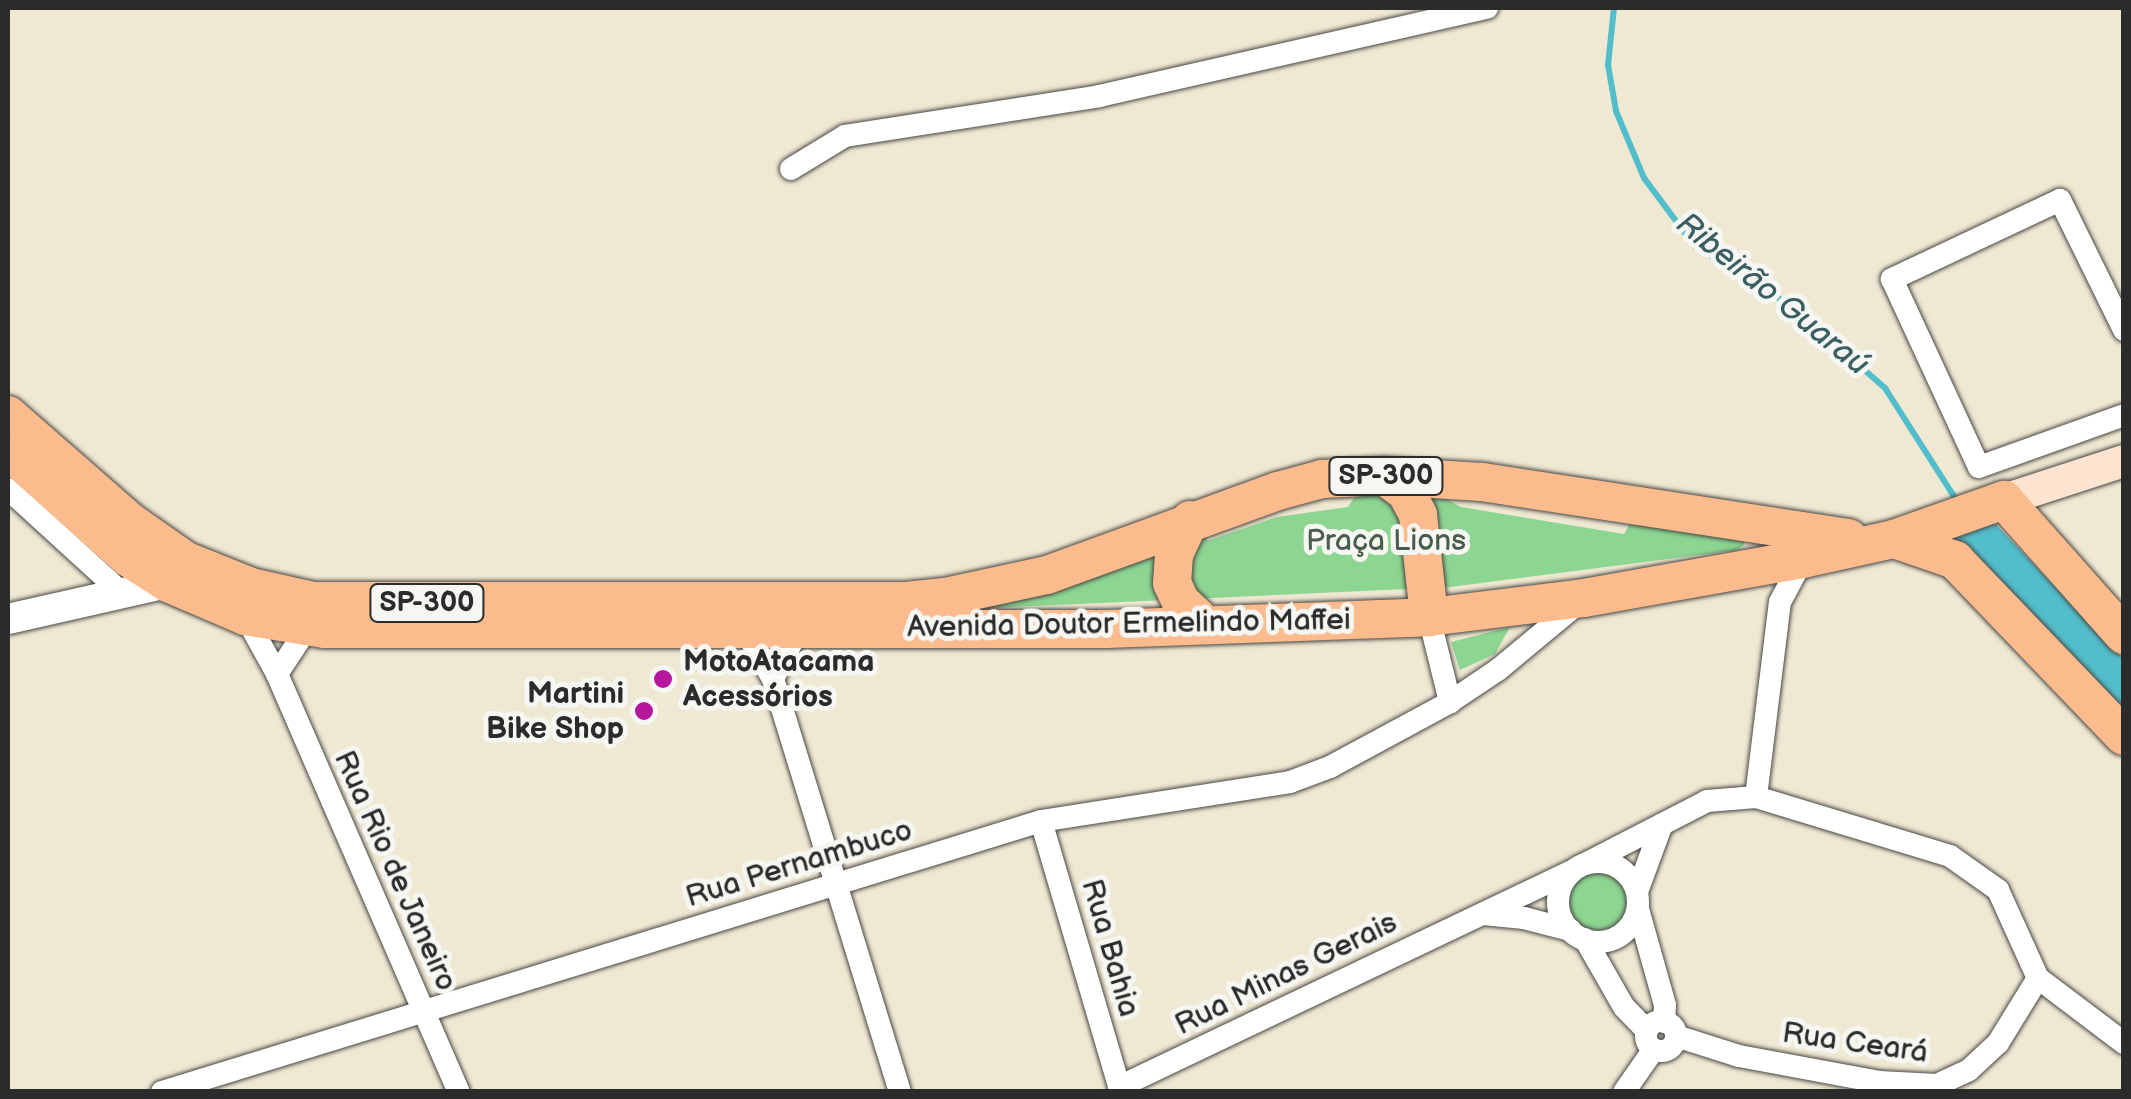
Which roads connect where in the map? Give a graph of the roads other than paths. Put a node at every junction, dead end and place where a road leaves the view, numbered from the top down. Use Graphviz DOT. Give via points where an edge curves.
graph roads {
  1 [pos="1487,8"];
  2 [pos="791,169"];
  3 [pos="2124,330"];
  4 [pos="2124,415"];
  5 [pos="8,416"];
  6 [pos="8,450"];
  7 [pos="2124,462"];
  8 [pos="1384,476"];
  9 [pos="8,489"];
  10 [pos="1970,512"];
  11 [pos="1190,520"];
  12 [pos="1888,540"];
  13 [pos="1420,556"];
  14 [pos="1803,559"];
  15 [pos="1955,560"];
  16 [pos="1739,570"];
  17 [pos="168,583"];
  18 [pos="123,594"];
  19 [pos="1584,598"];
  20 [pos="1780,602"];
  21 [pos="245,616"];
  22 [pos="1429,616"];
  23 [pos="8,620"];
  24 [pos="1360,620"];
  25 [pos="1206,624"];
  26 [pos="308,627"];
  27 [pos="745,630"];
  28 [pos="798,630"];
  29 [pos="2124,635"];
  30 [pos="277,674"];
  31 [pos="774,679"];
  32 [pos="1450,702"];
  33 [pos="2124,736"];
  34 [pos="1756,796"];
  35 [pos="1041,820"];
  36 [pos="1662,824"];
  37 [pos="1579,867"];
  38 [pos="838,884"];
  39 [pos="1638,901"];
  40 [pos="1479,914"];
  41 [pos="1578,935"];
  42 [pos="2038,978"];
  43 [pos="424,1011"];
  44 [pos="1660,1034"];
  45 [pos="2124,1044"];
  46 [pos="204,1085"];
  47 [pos="1120,1089"];
  48 [pos="162,1092"];
  49 [pos="459,1092"];
  50 [pos="900,1092"];
  51 [pos="1624,1092"];
  1 -- 2 [label="street" via="1099,96 845,136"];
  3 -- 4 [label="street" via="2060,200 1892,279 1979,467"];
  5 -- 11 [label="main road, Avenida Doutor Ermelindo Maffei / SP-300" via="129,521 186,560 251,588 313,600 906,602 1012,585"];
  6 -- 17 [label="main road, Avenida Doutor Ermelindo Maffei / SP-300" via="129,558"];
  7 -- 10 [label="main road"];
  8 -- 11 [label="main road, Avenida Doutor Ermelindo Maffei / SP-300" via="1322,480"];
  8 -- 12 [label="main road, Avenida Doutor Ermelindo Maffei / SP-300" via="1482,482 1792,532"];
  8 -- 13 [label="main road" via="1414,504"];
  9 -- 18 [label="street"];
  10 -- 12 [label="main road, Avenida Doutor Ermelindo Maffei"];
  10 -- 15 [label="main road" via="1944,544"];
  10 -- 29 [label="main road"];
  11 -- 25 [label="main road" via="1174,555 1172,582 1181,602"];
  12 -- 14 [label="main road, Avenida Doutor Ermelindo Maffei / SP-300"];
  12 -- 15 [label="main road, SP-300"];
  13 -- 22 [label="main road"];
  13 -- 24 [label="main road" via="1406,583"];
  14 -- 16 [label="main road, Avenida Doutor Ermelindo Maffei / SP-300"];
  14 -- 20 [label="street"];
  15 -- 33 [label="main road, SP-300"];
  16 -- 19 [label="main road, Avenida Doutor Ermelindo Maffei / SP-300"];
  16 -- 20 [label="street" via="1768,586"];
  17 -- 18 [label="street"];
  17 -- 21 [label="main road, Avenida Doutor Ermelindo Maffei / SP-300"];
  18 -- 23 [label="street"];
  19 -- 22 [label="main road, Avenida Doutor Ermelindo Maffei / SP-300"];
  19 -- 32 [label="street, Rua Pernambuco"];
  20 -- 34 [label="street"];
  21 -- 26 [label="main road, Avenida Doutor Ermelindo Maffei / SP-300"];
  21 -- 30 [label="street, Rua Rio de Janeiro"];
  22 -- 24 [label="main road, Avenida Doutor Ermelindo Maffei / SP-300"];
  22 -- 32 [label="street"];
  24 -- 25 [label="main road, Avenida Doutor Ermelindo Maffei / SP-300"];
  25 -- 28 [label="main road, Avenida Doutor Ermelindo Maffei / SP-300"];
  26 -- 27 [label="main road, Avenida Doutor Ermelindo Maffei / SP-300"];
  26 -- 30 [label="street"];
  27 -- 28 [label="main road, Avenida Doutor Ermelindo Maffei / SP-300"];
  27 -- 31 [label="street"];
  28 -- 31 [label="street"];
  30 -- 43 [label="street, Rua Rio de Janeiro"];
  31 -- 38 [label="street"];
  32 -- 35 [label="street, Rua Pernambuco" via="1290,782"];
  34 -- 36 [label="street, Rua Minas Gerais" via="1707,801"];
  34 -- 42 [label="street" via="1950,856 1980,874 1998,890"];
  35 -- 38 [label="street, Rua Pernambuco"];
  35 -- 47 [label="street, Rua Bahia"];
  36 -- 37 [label="street, Rua Minas Gerais"];
  36 -- 39 [label="street"];
  37 -- 39 [label="street" via="1617,866"];
  37 -- 40 [label="street, Rua Minas Gerais"];
  37 -- 41 [label="street" via="1558,899 1561,916"];
  38 -- 43 [label="street, Rua Pernambuco"];
  38 -- 50 [label="street"];
  39 -- 41 [label="street" via="1631,925 1618,936 1602,942"];
  39 -- 44 [label="street" via="1664,1005"];
  40 -- 41 [label="street" via="1524,918"];
  40 -- 47 [label="street, Rua Minas Gerais"];
  41 -- 44 [label="street" via="1624,1007"];
  42 -- 44 [label="street, Rua Ceará" via="1998,1044 1969,1070 1938,1085 1879,1082"];
  42 -- 45 [label="street"];
  43 -- 46 [label="street, Rua Pernambuco"];
  43 -- 49 [label="street, Rua Rio de Janeiro"];
  44 -- 51 [label="street"];
  46 -- 48 [label="street, Rua Pernambuco"];
}
